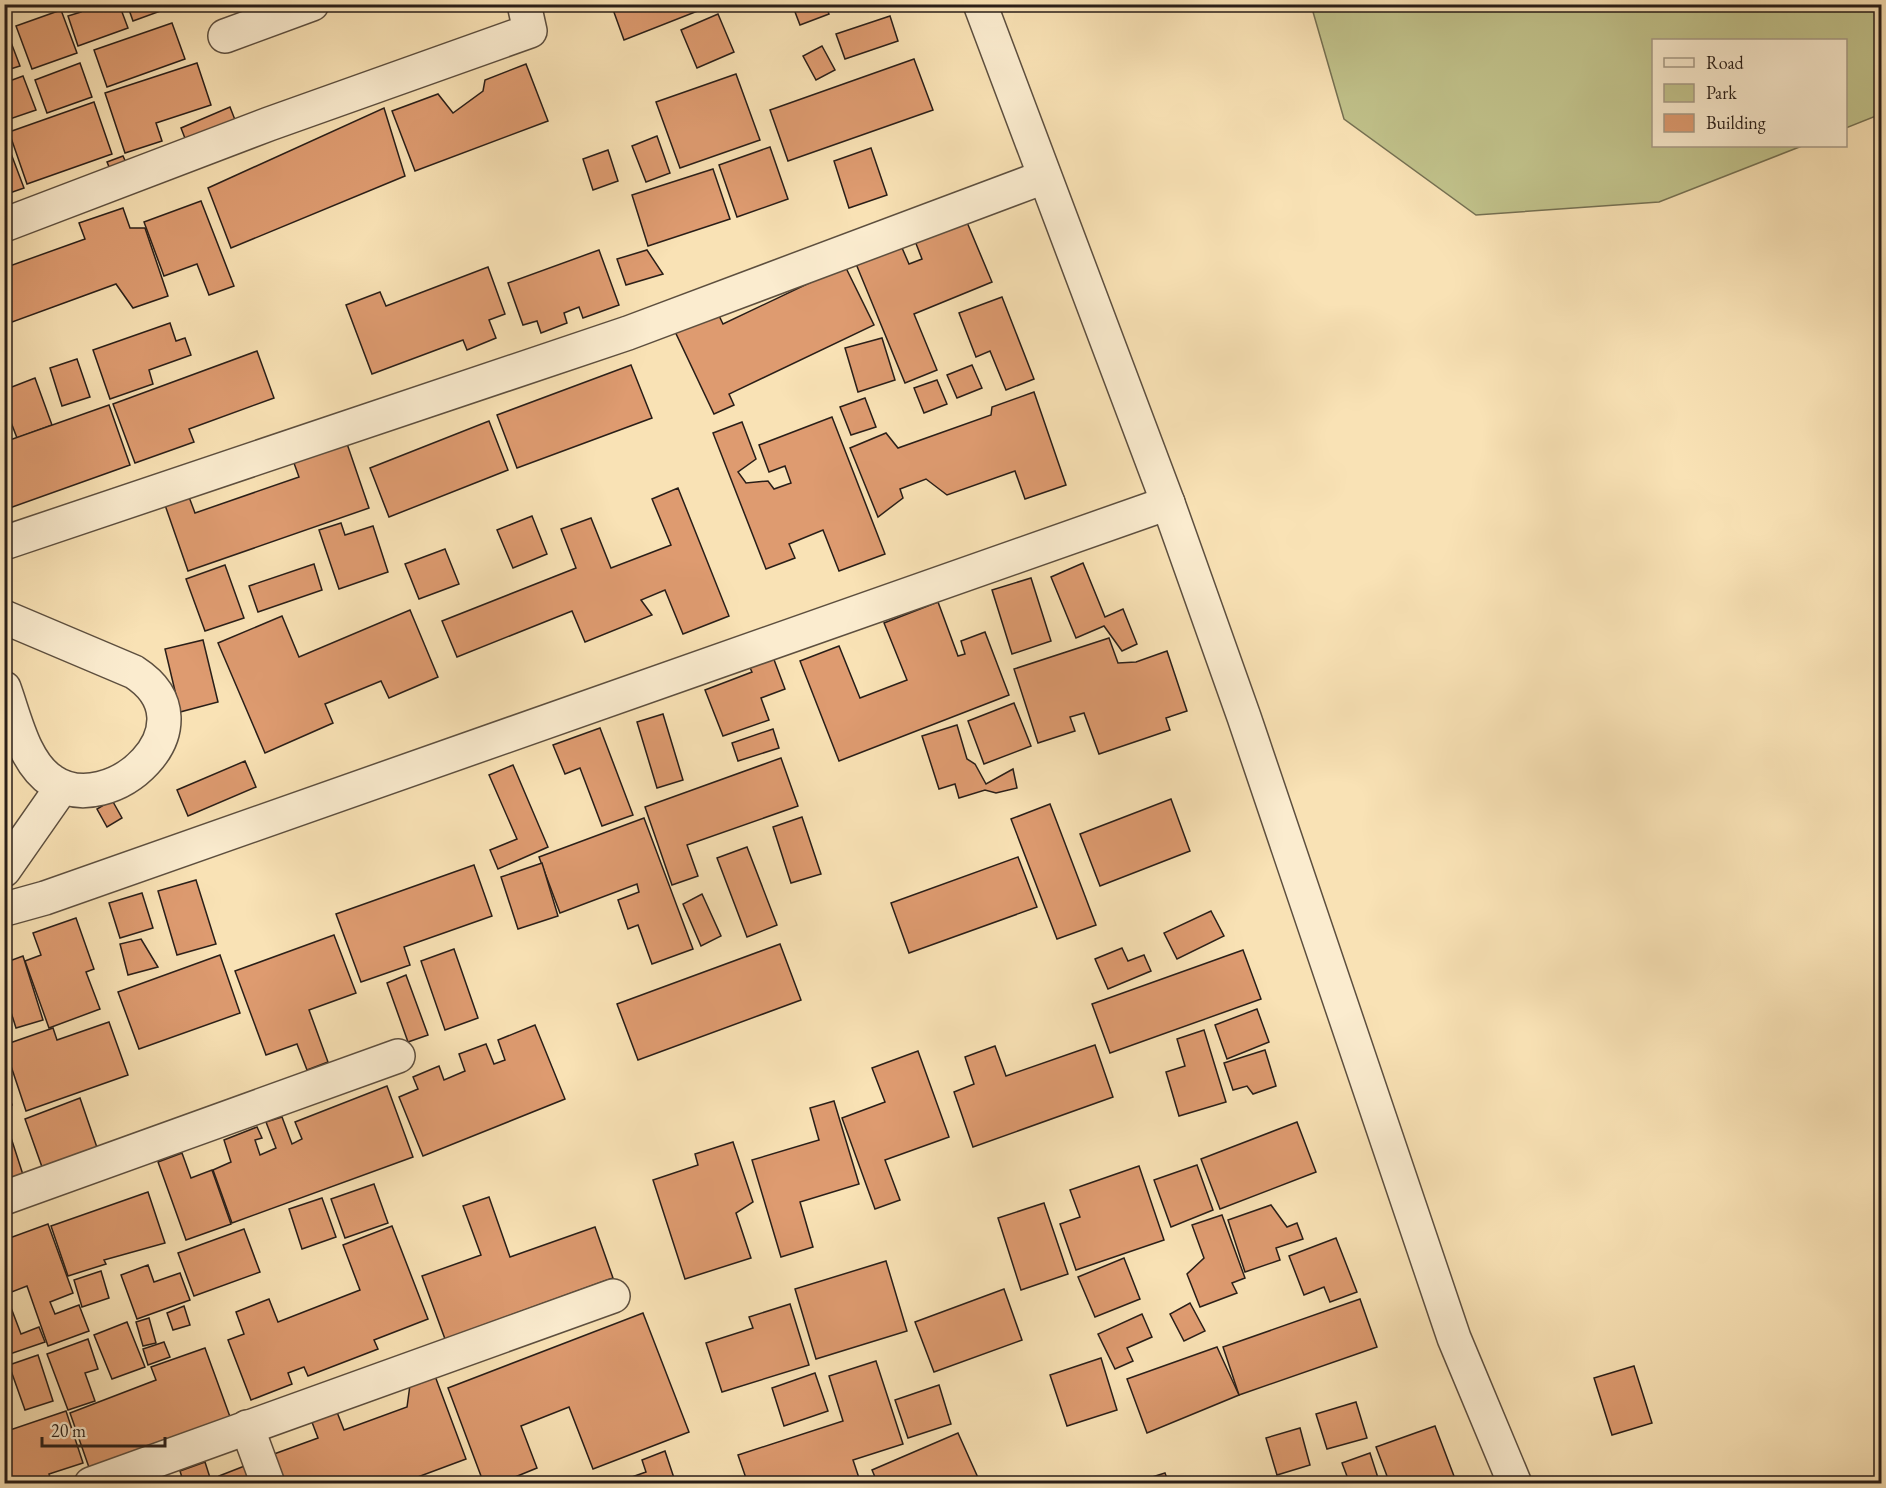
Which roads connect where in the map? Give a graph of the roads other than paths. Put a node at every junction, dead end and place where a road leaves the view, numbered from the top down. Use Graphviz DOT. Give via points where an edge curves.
graph roads {
  1 [pos="312,4"];
  2 [pos="525,4"];
  3 [pos="980,4"];
  4 [pos="225,36"];
  5 [pos="1044,177"];
  6 [pos="4,225"];
  7 [pos="1168,503"];
  8 [pos="4,543"];
  9 [pos="4,618"];
  10 [pos="4,688"];
  11 [pos="62,787"];
  12 [pos="4,870"];
  13 [pos="4,906"];
  14 [pos="398,1056"];
  15 [pos="4,1198"];
  16 [pos="613,1296"];
  17 [pos="247,1427"];
  18 [pos="91,1484"];
  19 [pos="268,1484"];
  20 [pos="1515,1484"];
  1 -- 4 [label="street"];
  2 -- 6 [label="street" via="530,31 269,123"];
  3 -- 5 [label="street"];
  5 -- 7 [label="street"];
  5 -- 8 [label="street" via="628,333"];
  7 -- 13 [label="street" via="45,898"];
  7 -- 20 [label="street" via="1454,1338"];
  9 -- 11 [label="street" via="134,672 146,679 162,700 165,718 161,739 146,763 99,788"];
  10 -- 11 [label="street" via="33,760 50,781"];
  11 -- 12 [label="street"];
  14 -- 15 [label="street"];
  16 -- 17 [label="street"];
  17 -- 18 [label="street"];
  17 -- 19 [label="street"];
}
